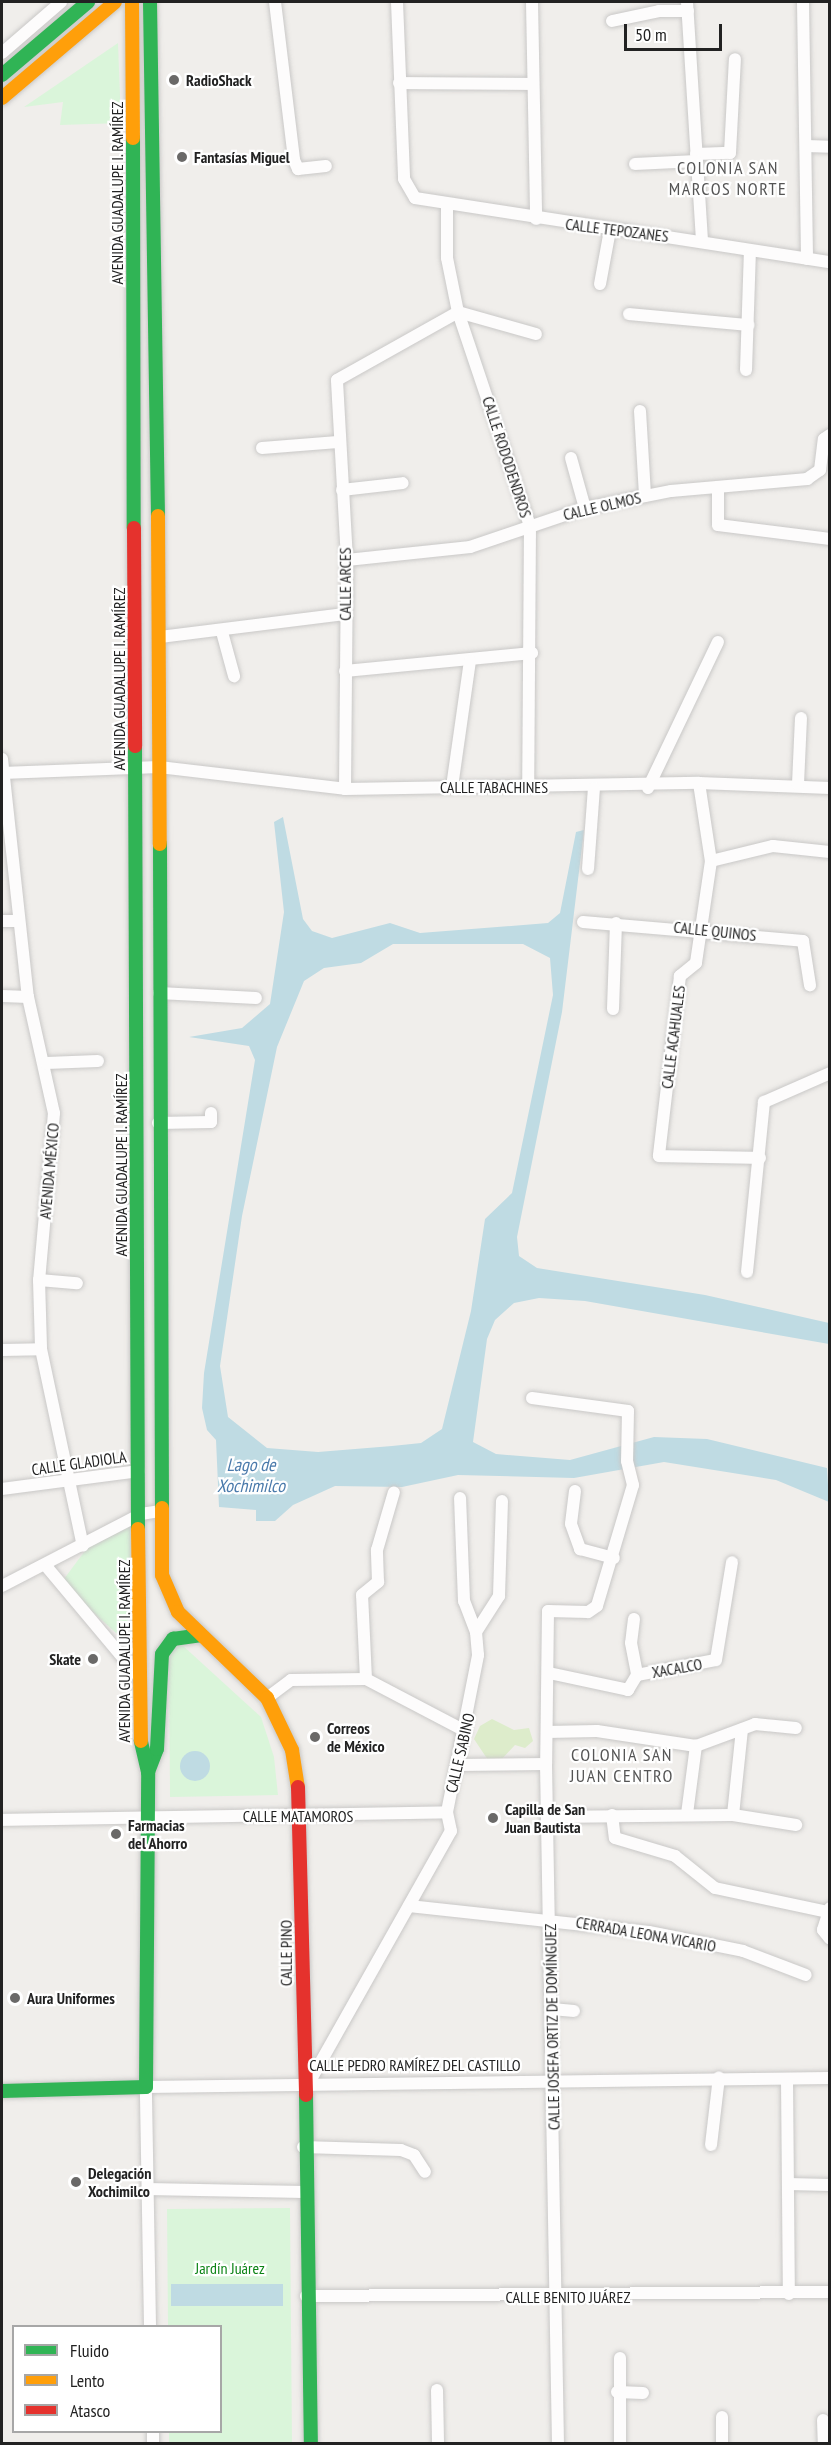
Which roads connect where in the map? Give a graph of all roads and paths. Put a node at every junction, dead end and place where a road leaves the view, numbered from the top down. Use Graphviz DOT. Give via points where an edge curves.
graph roads {
  1 [pos="61,2"];
  2 [pos="88,2"];
  3 [pos="115,2"];
  4 [pos="275,2"];
  5 [pos="397,2"];
  6 [pos="532,2"];
  7 [pos="803,2"];
  8 [pos="142,6"];
  9 [pos="688,7"];
  10 [pos="93,20"];
  11 [pos="612,21"];
  12 [pos="2,53"];
  13 [pos="735,59"];
  14 [pos="2,75"];
  15 [pos="399,82"];
  16 [pos="532,84"];
  17 [pos="2,98"];
  18 [pos="806,146"];
  19 [pos="830,147"];
  20 [pos="696,158"];
  21 [pos="635,164"];
  22 [pos="326,166"];
  23 [pos="447,205"];
  24 [pos="536,219"];
  25 [pos="610,230"];
  26 [pos="702,240"];
  27 [pos="750,251"];
  28 [pos="807,259"];
  29 [pos="830,262"];
  30 [pos="600,284"];
  31 [pos="458,312"];
  32 [pos="629,315"];
  33 [pos="748,325"];
  34 [pos="536,334"];
  35 [pos="746,370"];
  36 [pos="640,411"];
  37 [pos="830,435"];
  38 [pos="338,442"];
  39 [pos="262,448"];
  40 [pos="571,458"];
  41 [pos="404,483"];
  42 [pos="718,487"];
  43 [pos="342,490"];
  44 [pos="645,496"];
  45 [pos="585,508"];
  46 [pos="530,526"];
  47 [pos="830,539"];
  48 [pos="347,560"];
  49 [pos="345,614"];
  50 [pos="222,632"];
  51 [pos="160,637"];
  52 [pos="718,642"];
  53 [pos="532,653"];
  54 [pos="470,661"];
  55 [pos="345,671"];
  56 [pos="234,676"];
  57 [pos="801,717"];
  58 [pos="2,759"];
  59 [pos="136,767"];
  60 [pos="159,767"];
  61 [pos="3,773"];
  62 [pos="699,783"];
  63 [pos="798,784"];
  64 [pos="528,786"];
  65 [pos="452,787"];
  66 [pos="594,788"];
  67 [pos="648,788"];
  68 [pos="830,788"];
  69 [pos="345,789"];
  70 [pos="830,852"];
  71 [pos="711,861"];
  72 [pos="588,868"];
  73 [pos="2,921"];
  74 [pos="18,921"];
  75 [pos="583,922"];
  76 [pos="616,923"];
  77 [pos="703,929"];
  78 [pos="810,985"];
  79 [pos="159,993"];
  80 [pos="2,996"];
  81 [pos="28,997"];
  82 [pos="256,998"];
  83 [pos="613,1009"];
  84 [pos="98,1060"];
  85 [pos="46,1063"];
  86 [pos="830,1073"];
  87 [pos="211,1113"];
  88 [pos="158,1123"];
  89 [pos="760,1158"];
  90 [pos="747,1272"];
  91 [pos="39,1280"];
  92 [pos="77,1283"];
  93 [pos="41,1349"];
  94 [pos="2,1350"];
  95 [pos="532,1398"];
  96 [pos="160,1469"];
  97 [pos="139,1471"];
  98 [pos="67,1484"];
  99 [pos="2,1489"];
  100 [pos="575,1491"];
  101 [pos="394,1492"];
  102 [pos="460,1498"];
  103 [pos="502,1501"];
  104 [pos="161,1511"];
  105 [pos="141,1514"];
  106 [pos="83,1546"];
  107 [pos="614,1557"];
  108 [pos="732,1562"];
  109 [pos="46,1566"];
  110 [pos="2,1586"];
  111 [pos="634,1619"];
  112 [pos="476,1632"];
  113 [pos="200,1635"];
  114 [pos="549,1673"];
  115 [pos="637,1675"];
  116 [pos="139,1677"];
  117 [pos="366,1678"];
  118 [pos="267,1698"];
  119 [pos="796,1728"];
  120 [pos="742,1729"];
  121 [pos="465,1731"];
  122 [pos="547,1732"];
  123 [pos="696,1746"];
  124 [pos="546,1764"];
  125 [pos="458,1765"];
  126 [pos="148,1772"];
  127 [pos="447,1812"];
  128 [pos="687,1814"];
  129 [pos="302,1815"];
  130 [pos="612,1815"];
  131 [pos="733,1815"];
  132 [pos="148,1817"];
  133 [pos="549,1817"];
  134 [pos="2,1820"];
  135 [pos="796,1825"];
  136 [pos="408,1906"];
  137 [pos="829,1910"];
  138 [pos="550,1918"];
  139 [pos="830,1940"];
  140 [pos="806,1975"];
  141 [pos="552,2009"];
  142 [pos="574,2011"];
  143 [pos="719,2077"];
  144 [pos="830,2078"];
  145 [pos="787,2079"];
  146 [pos="306,2081"];
  147 [pos="553,2081"];
  148 [pos="146,2087"];
  149 [pos="2,2091"];
  150 [pos="711,2145"];
  151 [pos="303,2147"];
  152 [pos="425,2172"];
  153 [pos="788,2184"];
  154 [pos="830,2185"];
  155 [pos="147,2189"];
  156 [pos="304,2192"];
  157 [pos="830,2292"];
  158 [pos="789,2294"];
  159 [pos="306,2296"];
  160 [pos="556,2298"];
  161 [pos="150,2325"];
  162 [pos="620,2358"];
  163 [pos="437,2391"];
  164 [pos="617,2392"];
  165 [pos="643,2393"];
  166 [pos="722,2417"];
  167 [pos="823,2420"];
  168 [pos="311,2444"];
  169 [pos="438,2444"];
  170 [pos="558,2444"];
  171 [pos="620,2444"];
  172 [pos="722,2444"];
  173 [pos="824,2444"];
  1 -- 12 [label="street"];
  2 -- 14 [label="main road"];
  3 -- 10 [label="main road"];
  4 -- 22 [label="street" via="294,160 298,169"];
  5 -- 15 [label="street"];
  6 -- 16 [label="street"];
  7 -- 18 [label="street"];
  8 -- 10 [label="main road"];
  8 -- 51 [label="main road"];
  8 -- 59 [label="main road, AVENIDA GUADALUPE I. RAMÍREZ"];
  9 -- 11 [label="street"];
  9 -- 20 [label="street"];
  10 -- 17 [label="main road"];
  13 -- 20 [label="street" via="730,153"];
  15 -- 16 [label="street"];
  15 -- 23 [label="street, CALLE TEPOZANES" via="408,192"];
  16 -- 24 [label="street"];
  18 -- 19 [label="street"];
  18 -- 28 [label="street"];
  20 -- 21 [label="street"];
  20 -- 26 [label="street"];
  23 -- 24 [label="street, CALLE TEPOZANES"];
  23 -- 31 [label="street, CALLE RODODENDROS" via="447,258"];
  24 -- 25 [label="street, CALLE TEPOZANES"];
  25 -- 26 [label="street, CALLE TEPOZANES"];
  25 -- 30 [label="street"];
  26 -- 27 [label="street, CALLE TEPOZANES"];
  27 -- 28 [label="street, CALLE TEPOZANES"];
  27 -- 33 [label="street"];
  28 -- 29 [label="street, CALLE TEPOZANES"];
  31 -- 34 [label="street"];
  31 -- 38 [label="street, CALLE ARCES" via="337,380"];
  31 -- 46 [label="street, CALLE RODODENDROS"];
  32 -- 33 [label="street"];
  33 -- 35 [label="street"];
  36 -- 44 [label="street"];
  37 -- 42 [label="street, CALLE OLMOS" via="815,476"];
  38 -- 39 [label="street"];
  38 -- 43 [label="street, CALLE ARCES"];
  40 -- 45 [label="street"];
  41 -- 43 [label="street"];
  42 -- 44 [label="street, CALLE OLMOS"];
  42 -- 47 [label="street" via="718,525"];
  43 -- 48 [label="street, CALLE ARCES"];
  44 -- 45 [label="street, CALLE OLMOS"];
  45 -- 46 [label="street, CALLE OLMOS"];
  46 -- 48 [label="street, CALLE OLMOS" via="470,547"];
  46 -- 53 [label="street, CALLE RODODENDROS"];
  48 -- 49 [label="street, CALLE ARCES"];
  49 -- 50 [label="street"];
  49 -- 55 [label="street, CALLE ARCES"];
  50 -- 51 [label="street"];
  50 -- 56 [label="street"];
  51 -- 60 [label="main road"];
  52 -- 67 [label="street"];
  53 -- 54 [label="street"];
  53 -- 64 [label="street, CALLE RODODENDROS"];
  54 -- 55 [label="street"];
  54 -- 65 [label="street"];
  55 -- 69 [label="street, CALLE ARCES"];
  57 -- 63 [label="street"];
  58 -- 61 [label="street, AVENIDA MÉXICO"];
  59 -- 60 [label="street, CALLE TABACHINES"];
  59 -- 61 [label="street, CALLE TABACHINES"];
  59 -- 97 [label="main road, AVENIDA GUADALUPE I. RAMÍREZ"];
  60 -- 69 [label="street, CALLE TABACHINES"];
  60 -- 79 [label="main road"];
  61 -- 74 [label="street, AVENIDA MÉXICO"];
  62 -- 63 [label="street, CALLE TABACHINES"];
  62 -- 67 [label="street, CALLE TABACHINES"];
  62 -- 71 [label="street, CALLE ACAHUALES"];
  63 -- 68 [label="street, CALLE TABACHINES"];
  64 -- 65 [label="street, CALLE TABACHINES"];
  64 -- 66 [label="street, CALLE TABACHINES"];
  65 -- 69 [label="street, CALLE TABACHINES"];
  66 -- 67 [label="street, CALLE TABACHINES"];
  66 -- 72 [label="street"];
  70 -- 71 [label="street" via="773,846"];
  71 -- 77 [label="street, CALLE ACAHUALES"];
  73 -- 74 [label="street"];
  74 -- 81 [label="street, AVENIDA MÉXICO"];
  75 -- 76 [label="street, CALLE QUINOS"];
  76 -- 77 [label="street, CALLE QUINOS"];
  76 -- 83 [label="street"];
  77 -- 78 [label="street, CALLE QUINOS" via="803,941"];
  77 -- 89 [label="street, CALLE ACAHUALES" via="696,963 680,976 659,1156"];
  79 -- 82 [label="street"];
  79 -- 88 [label="main road"];
  80 -- 81 [label="street"];
  81 -- 85 [label="street, AVENIDA MÉXICO"];
  84 -- 85 [label="street"];
  85 -- 91 [label="street, AVENIDA MÉXICO" via="55,1145"];
  86 -- 89 [label="street" via="764,1102"];
  87 -- 88 [label="street" via="211,1122"];
  88 -- 96 [label="main road"];
  89 -- 90 [label="street"];
  91 -- 92 [label="street"];
  91 -- 93 [label="street, AVENIDA MÉXICO"];
  93 -- 94 [label="street"];
  93 -- 98 [label="street, AVENIDA MÉXICO"];
  95 -- 107 [label="street" via="628,1411 632,1473"];
  96 -- 97 [label="main road, CALLE GLADIOLA"];
  96 -- 104 [label="main road"];
  97 -- 98 [label="street, CALLE GLADIOLA"];
  97 -- 105 [label="main road, AVENIDA GUADALUPE I. RAMÍREZ"];
  98 -- 99 [label="street, CALLE GLADIOLA"];
  98 -- 106 [label="street, AVENIDA MÉXICO"];
  100 -- 107 [label="street" via="571,1524 580,1549"];
  101 -- 117 [label="street" via="377,1550 378,1582 362,1595"];
  102 -- 112 [label="street, CALLE SABINO" via="464,1601"];
  103 -- 112 [label="street" via="499,1596"];
  104 -- 105 [label="street"];
  104 -- 113 [label="main road, CALLE PINO" via="168,1594"];
  105 -- 106 [label="street"];
  105 -- 116 [label="main road, AVENIDA GUADALUPE I. RAMÍREZ"];
  106 -- 109 [label="street"];
  107 -- 114 [label="street, CALLE JOSEFA ORTIZ DE DOMÍNGUEZ" via="594,1610 548,1611"];
  108 -- 115 [label="street, XACALCO" via="716,1660"];
  109 -- 110 [label="street"];
  109 -- 116 [label="street"];
  111 -- 115 [label="street" via="631,1643"];
  112 -- 121 [label="street, CALLE SABINO" via="475,1691"];
  113 -- 118 [label="main road, CALLE PINO"];
  113 -- 126 [label="main road" via="173,1640 162,1654 157,1749"];
  114 -- 115 [label="street, XACALCO" via="628,1690"];
  114 -- 122 [label="street, CALLE JOSEFA ORTIZ DE DOMÍNGUEZ"];
  116 -- 126 [label="main road, AVENIDA GUADALUPE I. RAMÍREZ" via="141,1751"];
  117 -- 118 [label="street" via="291,1680"];
  117 -- 121 [label="street"];
  118 -- 129 [label="main road, CALLE PINO" via="289,1740"];
  119 -- 120 [label="street" via="755,1724"];
  120 -- 123 [label="street"];
  120 -- 131 [label="street"];
  121 -- 125 [label="street, CALLE SABINO"];
  122 -- 123 [label="street" via="597,1731"];
  122 -- 124 [label="street, CALLE JOSEFA ORTIZ DE DOMÍNGUEZ"];
  123 -- 128 [label="street"];
  124 -- 125 [label="street"];
  124 -- 133 [label="street, CALLE JOSEFA ORTIZ DE DOMÍNGUEZ"];
  125 -- 127 [label="street, CALLE SABINO"];
  126 -- 132 [label="main road, AVENIDA GUADALUPE I. RAMÍREZ"];
  127 -- 129 [label="street, CALLE MATAMOROS"];
  127 -- 136 [label="street, CALLE SABINO" via="451,1831"];
  128 -- 130 [label="street"];
  128 -- 131 [label="street"];
  129 -- 132 [label="street, CALLE MATAMOROS"];
  129 -- 146 [label="main road, CALLE PINO"];
  130 -- 133 [label="street"];
  130 -- 137 [label="street" via="615,1838 675,1856 715,1887"];
  131 -- 135 [label="street"];
  132 -- 134 [label="street, CALLE MATAMOROS"];
  132 -- 148 [label="main road, AVENIDA GUADALUPE I. RAMÍREZ"];
  133 -- 138 [label="street, CALLE JOSEFA ORTIZ DE DOMÍNGUEZ"];
  136 -- 138 [label="street, CERRADA LEONA VICARIO"];
  136 -- 146 [label="street, CALLE SABINO"];
  137 -- 139 [label="street" via="823,1930"];
  138 -- 140 [label="street, CERRADA LEONA VICARIO" via="743,1951"];
  138 -- 141 [label="street, CALLE JOSEFA ORTIZ DE DOMÍNGUEZ"];
  141 -- 142 [label="street"];
  141 -- 147 [label="street, CALLE JOSEFA ORTIZ DE DOMÍNGUEZ"];
  143 -- 145 [label="street, CALLE PEDRO RAMÍREZ DEL CASTILLO"];
  143 -- 147 [label="street, CALLE PEDRO RAMÍREZ DEL CASTILLO"];
  143 -- 150 [label="street"];
  144 -- 145 [label="street, CALLE PEDRO RAMÍREZ DEL CASTILLO"];
  145 -- 153 [label="street"];
  146 -- 147 [label="street, CALLE PEDRO RAMÍREZ DEL CASTILLO"];
  146 -- 148 [label="street, CALLE PEDRO RAMÍREZ DEL CASTILLO"];
  146 -- 151 [label="main road, CALLE PINO"];
  147 -- 160 [label="street, CALLE JOSEFA ORTIZ DE DOMÍNGUEZ"];
  148 -- 149 [label="main road, CALLE PEDRO RAMÍREZ DEL CASTILLO"];
  148 -- 155 [label="street, AVENIDA GUADALUPE I. RAMÍREZ"];
  151 -- 152 [label="street" via="401,2150 414,2155"];
  151 -- 156 [label="main road, CALLE PINO"];
  153 -- 154 [label="street"];
  153 -- 158 [label="street"];
  155 -- 156 [label="street"];
  155 -- 161 [label="street, AVENIDA GUADALUPE I. RAMÍREZ"];
  156 -- 159 [label="main road, CALLE PINO"];
  157 -- 158 [label="street, CALLE BENITO JUÁREZ"];
  158 -- 160 [label="street, CALLE BENITO JUÁREZ"];
  159 -- 160 [label="street, CALLE BENITO JUÁREZ"];
  159 -- 168 [label="main road, CALLE PINO"];
  160 -- 170 [label="street, CALLE JOSEFA ORTIZ DE DOMÍNGUEZ"];
  162 -- 164 [label="street"];
  163 -- 169 [label="street"];
  164 -- 165 [label="street"];
  164 -- 171 [label="street"];
  166 -- 172 [label="street"];
  167 -- 173 [label="street"];
}
